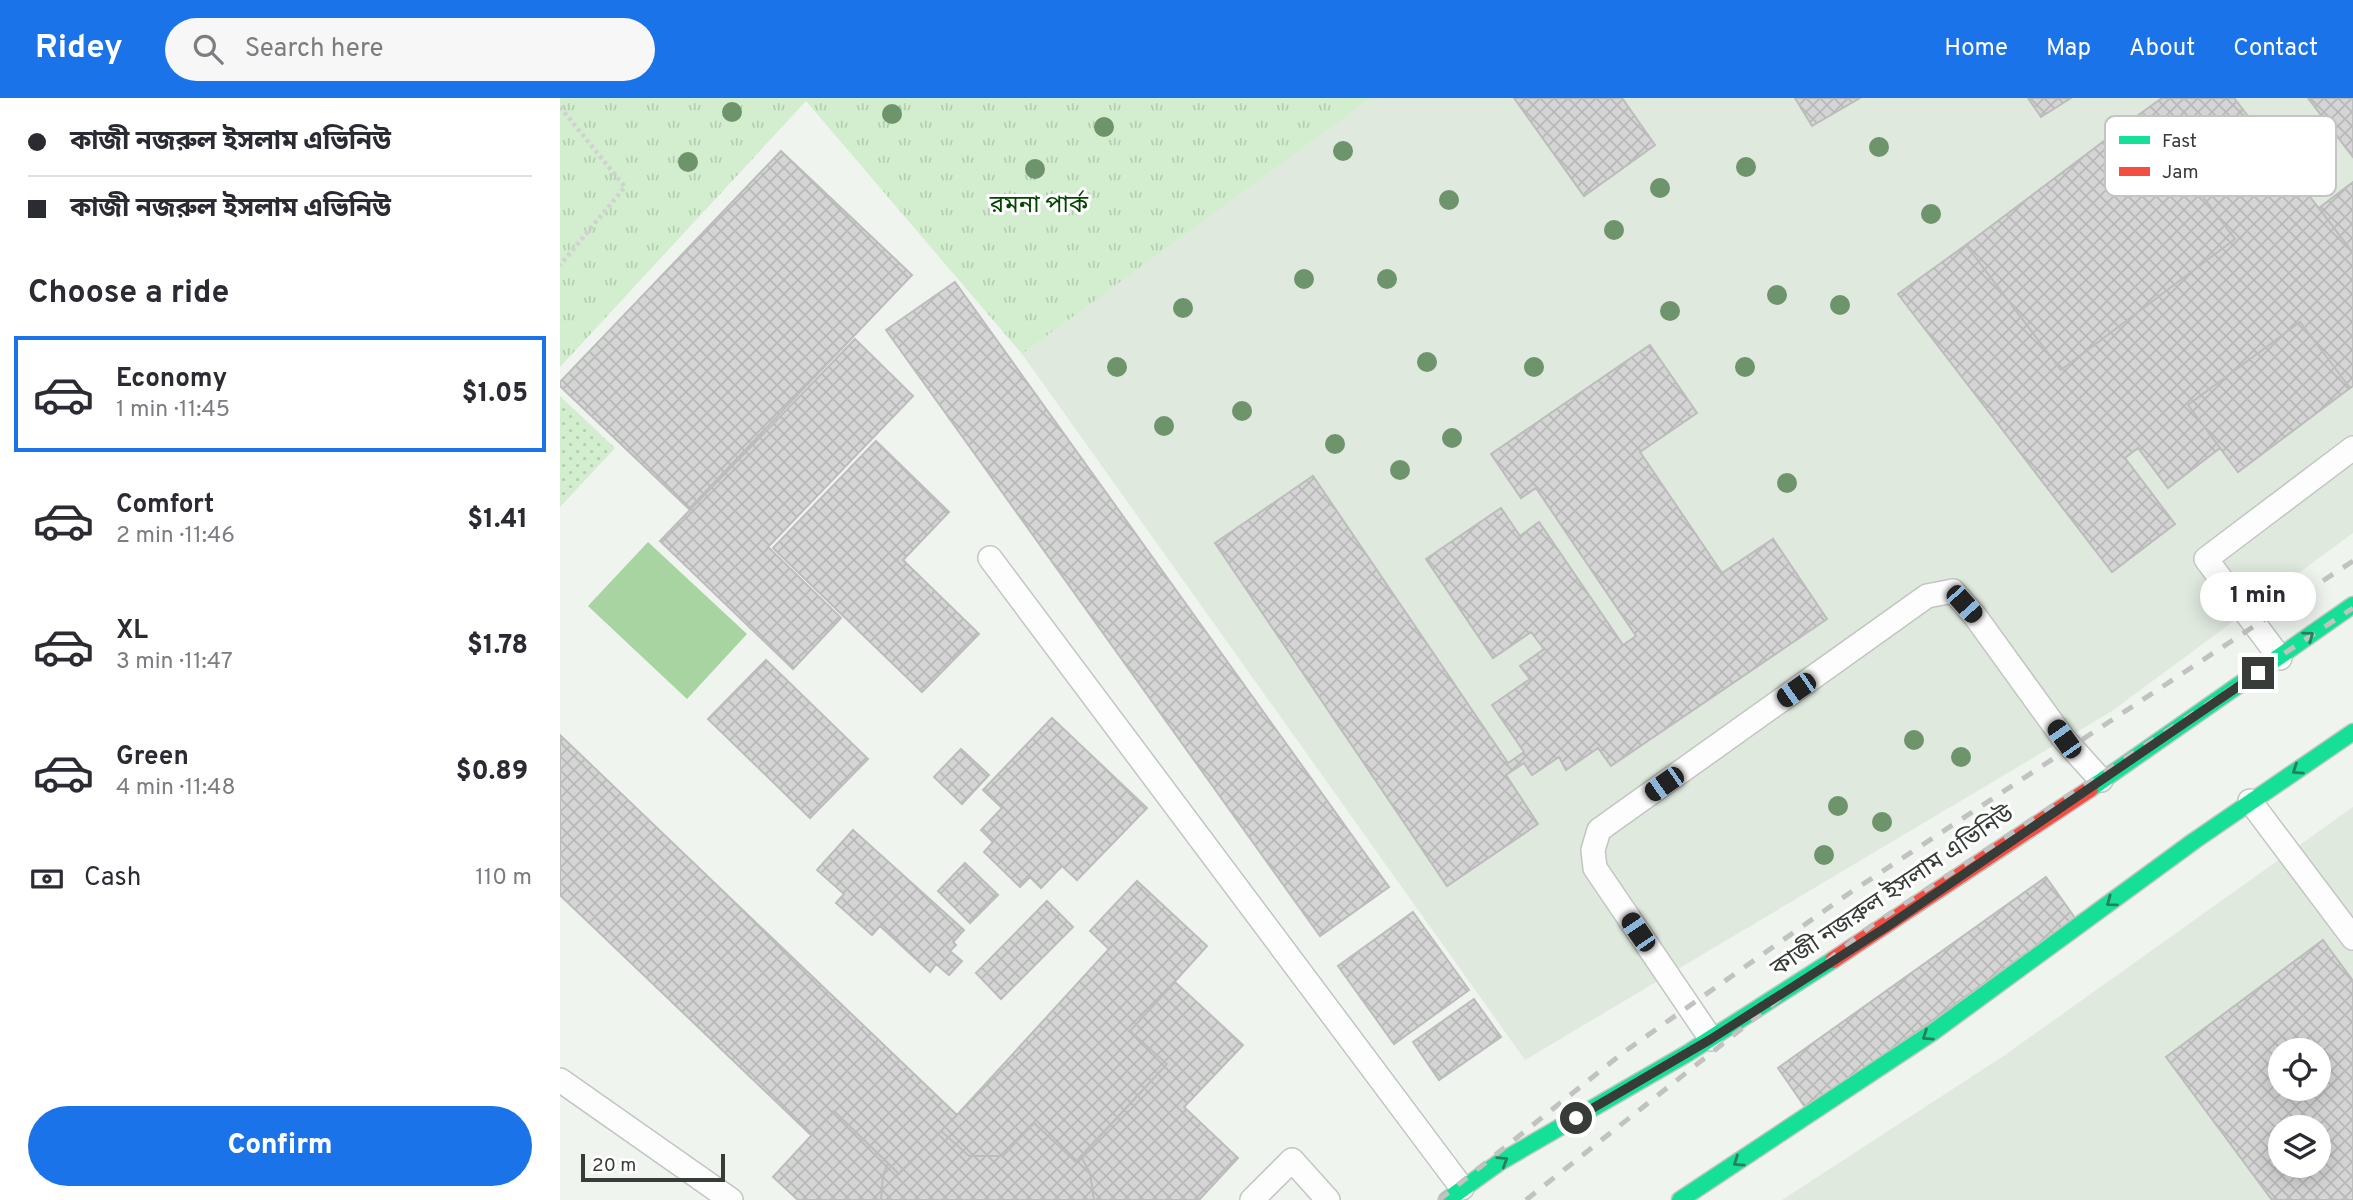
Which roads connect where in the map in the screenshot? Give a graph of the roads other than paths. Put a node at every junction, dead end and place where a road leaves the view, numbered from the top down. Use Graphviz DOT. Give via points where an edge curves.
graph roads {
  1 [pos="2353,448"];
  2 [pos="990,558"];
  3 [pos="2353,605"];
  4 [pos="2280,658"];
  5 [pos="2353,732"];
  6 [pos="2101,780"];
  7 [pos="2250,801"];
  8 [pos="2353,938"];
  9 [pos="1711,1039"];
  10 [pos="560,1080"];
  11 [pos="1454,1194"];
  12 [pos="731,1200"];
  13 [pos="1252,1200"];
  14 [pos="1328,1200"];
  15 [pos="1680,1200"];
  1 -- 4 [label="lane" via="2206,559"];
  2 -- 11 [label="lane"];
  4 -- 3 [label="highway, কাজী নজরুল ইসলাম এভিনিউ, one-way"];
  4 -- 6 [label="highway, কাজী নজরুল ইসলাম এভিনিউ"];
  5 -- 7 [label="highway, one-way"];
  6 -- 9 [label="highway, কাজী নজরুল ইসলাম এভিনিউ" via="1888,926"];
  6 -- 9 [label="lane" via="2064,739 1953,591 1927,596 1599,830 1593,850 1595,868"];
  7 -- 8 [label="lane"];
  7 -- 15 [label="highway, one-way" via="1933,1032"];
  11 -- 9 [label="highway, কাজী নজরুল ইসলাম এভিনিউ, one-way"];
  10 -- 12 [label="lane"];
  13 -- 14 [label="lane" via="1292,1160"];
}
